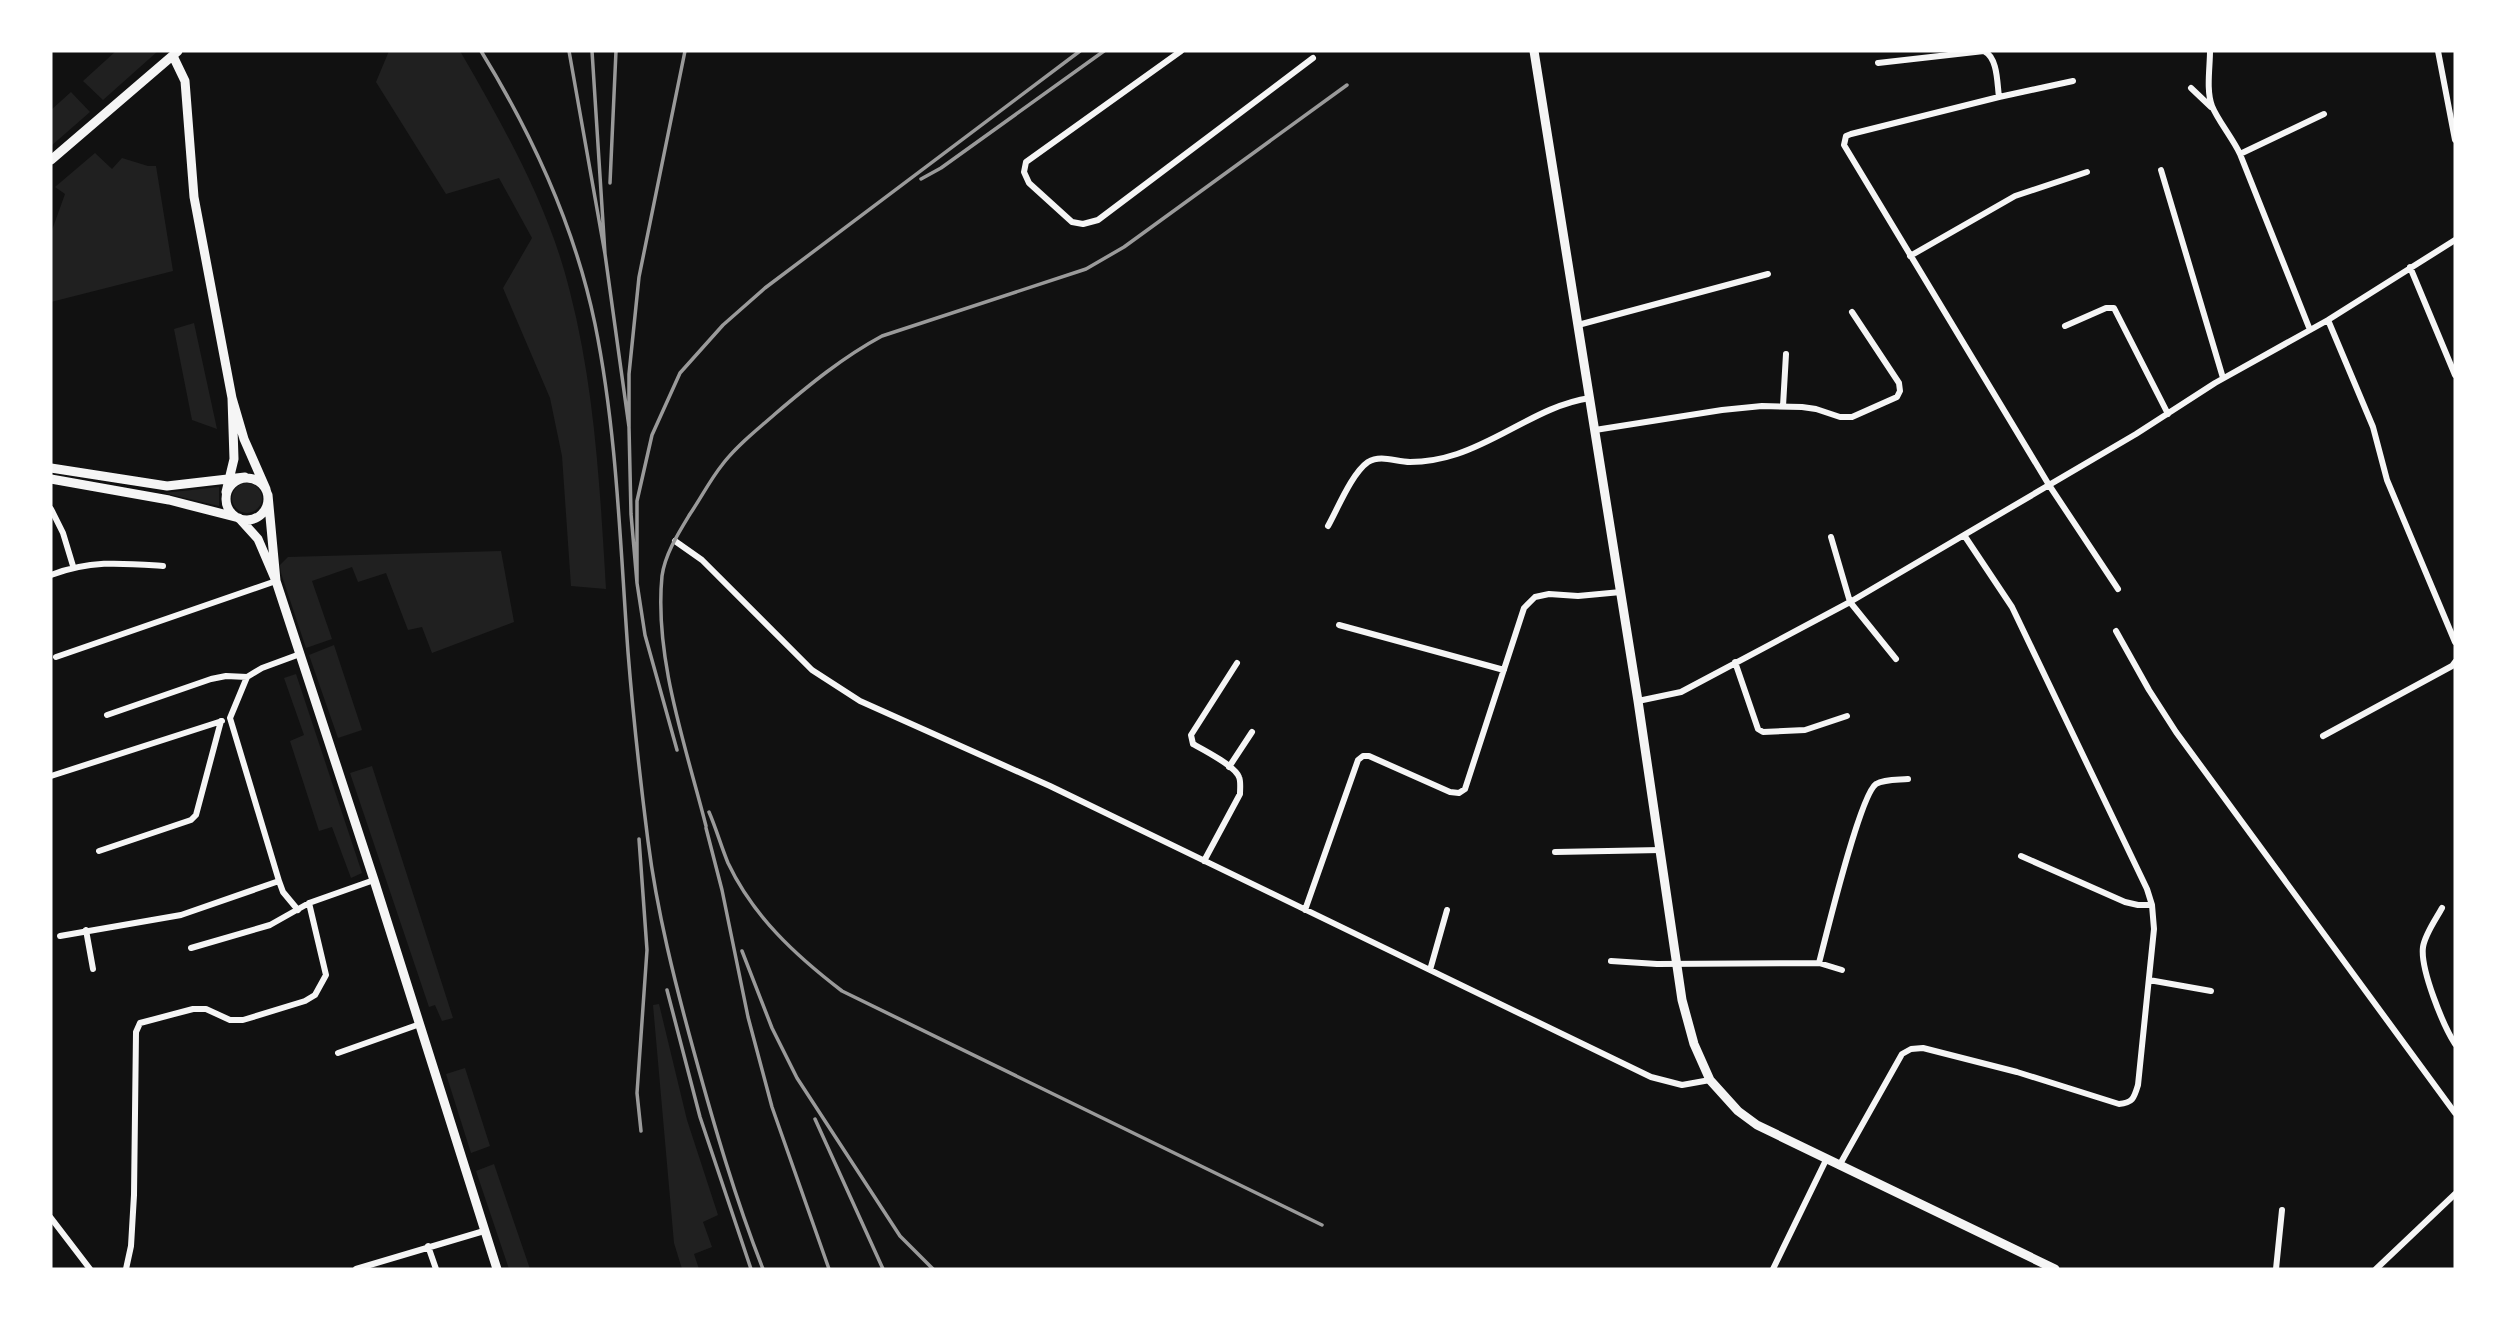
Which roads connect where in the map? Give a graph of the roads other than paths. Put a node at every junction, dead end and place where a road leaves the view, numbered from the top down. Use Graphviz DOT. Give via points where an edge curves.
graph roads {
  1 [pos="1181,51"];
  2 [pos="1534,51"];
  3 [pos="2210,51"];
  4 [pos="2438,51"];
  5 [pos="175,53"];
  6 [pos="1313,58"];
  7 [pos="1878,62"];
  8 [pos="2073,81"];
  9 [pos="2191,88"];
  10 [pos="1999,97"];
  11 [pos="2213,108"];
  12 [pos="2324,114"];
  13 [pos="2455,140"];
  14 [pos="2240,154"];
  15 [pos="51,160"];
  16 [pos="2161,170"];
  17 [pos="2087,172"];
  18 [pos="2455,240"];
  19 [pos="1910,256"];
  20 [pos="2410,267"];
  21 [pos="1768,274"];
  22 [pos="1852,312"];
  23 [pos="2328,320"];
  24 [pos="1578,325"];
  25 [pos="2065,326"];
  26 [pos="2310,330"];
  27 [pos="1786,354"];
  28 [pos="2455,375"];
  29 [pos="2223,379"];
  30 [pos="232,398"];
  31 [pos="1590,398"];
  32 [pos="1783,407"];
  33 [pos="2168,414"];
  34 [pos="1595,429"];
  35 [pos="51,468"];
  36 [pos="245,477"];
  37 [pos="51,479"];
  38 [pos="230,479"];
  39 [pos="2049,485"];
  40 [pos="226,492"];
  41 [pos="267,492"];
  42 [pos="51,509"];
  43 [pos="239,519"];
  44 [pos="1328,526"];
  45 [pos="1964,535"];
  46 [pos="1831,537"];
  47 [pos="675,541"];
  48 [pos="73,566"];
  49 [pos="163,566"];
  50 [pos="51,575"];
  51 [pos="276,581"];
  52 [pos="2118,589"];
  53 [pos="1621,592"];
  54 [pos="1850,602"];
  55 [pos="1339,625"];
  56 [pos="2116,631"];
  57 [pos="2455,642"];
  58 [pos="300,654"];
  59 [pos="56,657"];
  60 [pos="1896,659"];
  61 [pos="1735,662"];
  62 [pos="2455,662"];
  63 [pos="1237,663"];
  64 [pos="1504,670"];
  65 [pos="247,677"];
  66 [pos="1638,701"];
  67 [pos="107,715"];
  68 [pos="1847,716"];
  69 [pos="230,718"];
  70 [pos="220,721"];
  71 [pos="1252,732"];
  72 [pos="2323,736"];
  73 [pos="1228,766"];
  74 [pos="51,776"];
  75 [pos="1908,779"];
  76 [pos="100,850"];
  77 [pos="1661,850"];
  78 [pos="1555,852"];
  79 [pos="2021,856"];
  80 [pos="1204,861"];
  81 [pos="374,880"];
  82 [pos="279,881"];
  83 [pos="309,903"];
  84 [pos="2152,905"];
  85 [pos="2442,908"];
  86 [pos="298,910"];
  87 [pos="1305,910"];
  88 [pos="1447,910"];
  89 [pos="86,930"];
  90 [pos="60,936"];
  91 [pos="191,948"];
  92 [pos="1611,961"];
  93 [pos="1819,963"];
  94 [pos="1676,964"];
  95 [pos="93,969"];
  96 [pos="1430,970"];
  97 [pos="1842,970"];
  98 [pos="2149,980"];
  99 [pos="2211,991"];
  100 [pos="420,1024"];
  101 [pos="2455,1044"];
  102 [pos="338,1053"];
  103 [pos="1710,1080"];
  104 [pos="2455,1113"];
  105 [pos="1826,1160"];
  106 [pos="1839,1166"];
  107 [pos="2455,1194"];
  108 [pos="2282,1210"];
  109 [pos="51,1217"];
  110 [pos="484,1231"];
  111 [pos="428,1246"];
  112 [pos="90,1269"];
  113 [pos="126,1269"];
  114 [pos="356,1269"];
  115 [pos="436,1269"];
  116 [pos="497,1269"];
  117 [pos="1773,1269"];
  118 [pos="2055,1269"];
  119 [pos="2276,1269"];
  120 [pos="2376,1269"];
  1 -- 6 [label="street" via="1026,162 1029,183 1072,222 1098,220"];
  2 -- 24 [label="main road"];
  3 -- 11 [label="street"];
  4 -- 13 [label="street"];
  5 -- 15 [label="main road"];
  5 -- 30 [label="main road" via="185,81 194,197"];
  7 -- 10 [label="street" via="1984,51 1993,62"];
  8 -- 10 [label="street"];
  9 -- 11 [label="street"];
  10 -- 19 [label="street" via="1851,134 1844,140 1846,151"];
  11 -- 14 [label="street"];
  12 -- 14 [label="street"];
  14 -- 26 [label="street"];
  16 -- 29 [label="street"];
  17 -- 19 [label="street" via="2015,196"];
  18 -- 20 [label="street"];
  19 -- 39 [label="street"];
  20 -- 23 [label="street"];
  20 -- 28 [label="street"];
  21 -- 24 [label="street"];
  22 -- 32 [label="street" via="1899,383 1897,397 1852,417"];
  23 -- 26 [label="street"];
  23 -- 57 [label="street" via="2370,417 2387,480"];
  24 -- 31 [label="main road"];
  25 -- 33 [label="street" via="2114,308"];
  26 -- 29 [label="street"];
  27 -- 32 [label="street"];
  29 -- 33 [label="street"];
  30 -- 38 [label="main road" via="235,442"];
  30 -- 41 [label="main road"];
  31 -- 34 [label="main road"];
  31 -- 44 [label="street" via="1555,407 1457,454 1431,461 1370,461 1354,479"];
  32 -- 34 [label="street" via="1722,410"];
  33 -- 39 [label="street"];
  34 -- 53 [label="main road"];
  35 -- 38 [label="main road" via="167,486"];
  36 -- 38 [label="main road"];
  36 -- 40 [label="main road" via="233,482"];
  36 -- 41 [label="main road" via="257,480"];
  37 -- 43 [label="main road" via="169,500"];
  38 -- 40 [label="main road"];
  39 -- 45 [label="street"];
  39 -- 52 [label="street"];
  40 -- 43 [label="main road" via="226,505"];
  41 -- 43 [label="main road" via="266,508 257,517"];
  41 -- 51 [label="main road"];
  42 -- 48 [label="street"];
  43 -- 51 [label="main road" via="258,539"];
  45 -- 54 [label="street"];
  45 -- 84 [label="street" via="2012,607"];
  46 -- 54 [label="street"];
  47 -- 80 [label="street" via="702,560 796,656 837,688"];
  48 -- 49 [label="street" via="110,562"];
  48 -- 50 [label="street"];
  51 -- 58 [label="main road"];
  51 -- 59 [label="street"];
  53 -- 64 [label="street" via="1535,597 1524,608"];
  53 -- 66 [label="main road"];
  54 -- 60 [label="street"];
  54 -- 61 [label="street"];
  55 -- 64 [label="street"];
  56 -- 104 [label="street" via="2176,732"];
  58 -- 65 [label="street"];
  58 -- 81 [label="main road"];
  61 -- 66 [label="street" via="1681,692"];
  61 -- 68 [label="street" via="1758,729 1763,732 1805,730"];
  62 -- 72 [label="street"];
  63 -- 73 [label="street" via="1191,735 1193,744"];
  64 -- 87 [label="street" via="1465,789 1459,793 1369,756 1358,760"];
  65 -- 67 [label="street" via="211,679"];
  65 -- 69 [label="street"];
  66 -- 77 [label="main road"];
  69 -- 70 [label="street"];
  69 -- 82 [label="street"];
  70 -- 74 [label="street"];
  70 -- 76 [label="street" via="196,815"];
  71 -- 73 [label="street"];
  73 -- 80 [label="street" via="1240,777 1240,793"];
  75 -- 93 [label="street" via="1884,781 1870,790 1842,870"];
  77 -- 78 [label="street"];
  77 -- 94 [label="main road"];
  79 -- 84 [label="street" via="2124,902"];
  80 -- 87 [label="street"];
  81 -- 83 [label="street"];
  81 -- 100 [label="main road"];
  82 -- 86 [label="street"];
  82 -- 89 [label="street" via="181,915"];
  83 -- 86 [label="street"];
  83 -- 113 [label="street" via="326,975 315,995 243,1020 192,1009 140,1023 136,1032 134,1195"];
  84 -- 98 [label="street"];
  85 -- 101 [label="street" via="2423,944 2423,955 2438,1014"];
  86 -- 91 [label="street" via="270,925"];
  87 -- 96 [label="street"];
  88 -- 96 [label="street"];
  89 -- 90 [label="street"];
  89 -- 95 [label="street"];
  92 -- 94 [label="street"];
  93 -- 94 [label="street"];
  93 -- 97 [label="street"];
  94 -- 103 [label="main road" via="1688,1026"];
  96 -- 103 [label="street" via="1651,1077 1682,1085"];
  98 -- 99 [label="street"];
  98 -- 106 [label="street" via="2138,1085 2128,1104 1923,1048 1911,1049 1902,1054"];
  100 -- 102 [label="street"];
  100 -- 110 [label="main road"];
  103 -- 105 [label="main road" via="1757,1125"];
  105 -- 106 [label="main road"];
  105 -- 117 [label="street"];
  106 -- 118 [label="main road"];
  107 -- 120 [label="street"];
  108 -- 119 [label="street"];
  109 -- 112 [label="street"];
  110 -- 111 [label="street"];
  110 -- 116 [label="main road"];
  111 -- 114 [label="street"];
  111 -- 115 [label="street"];
}
